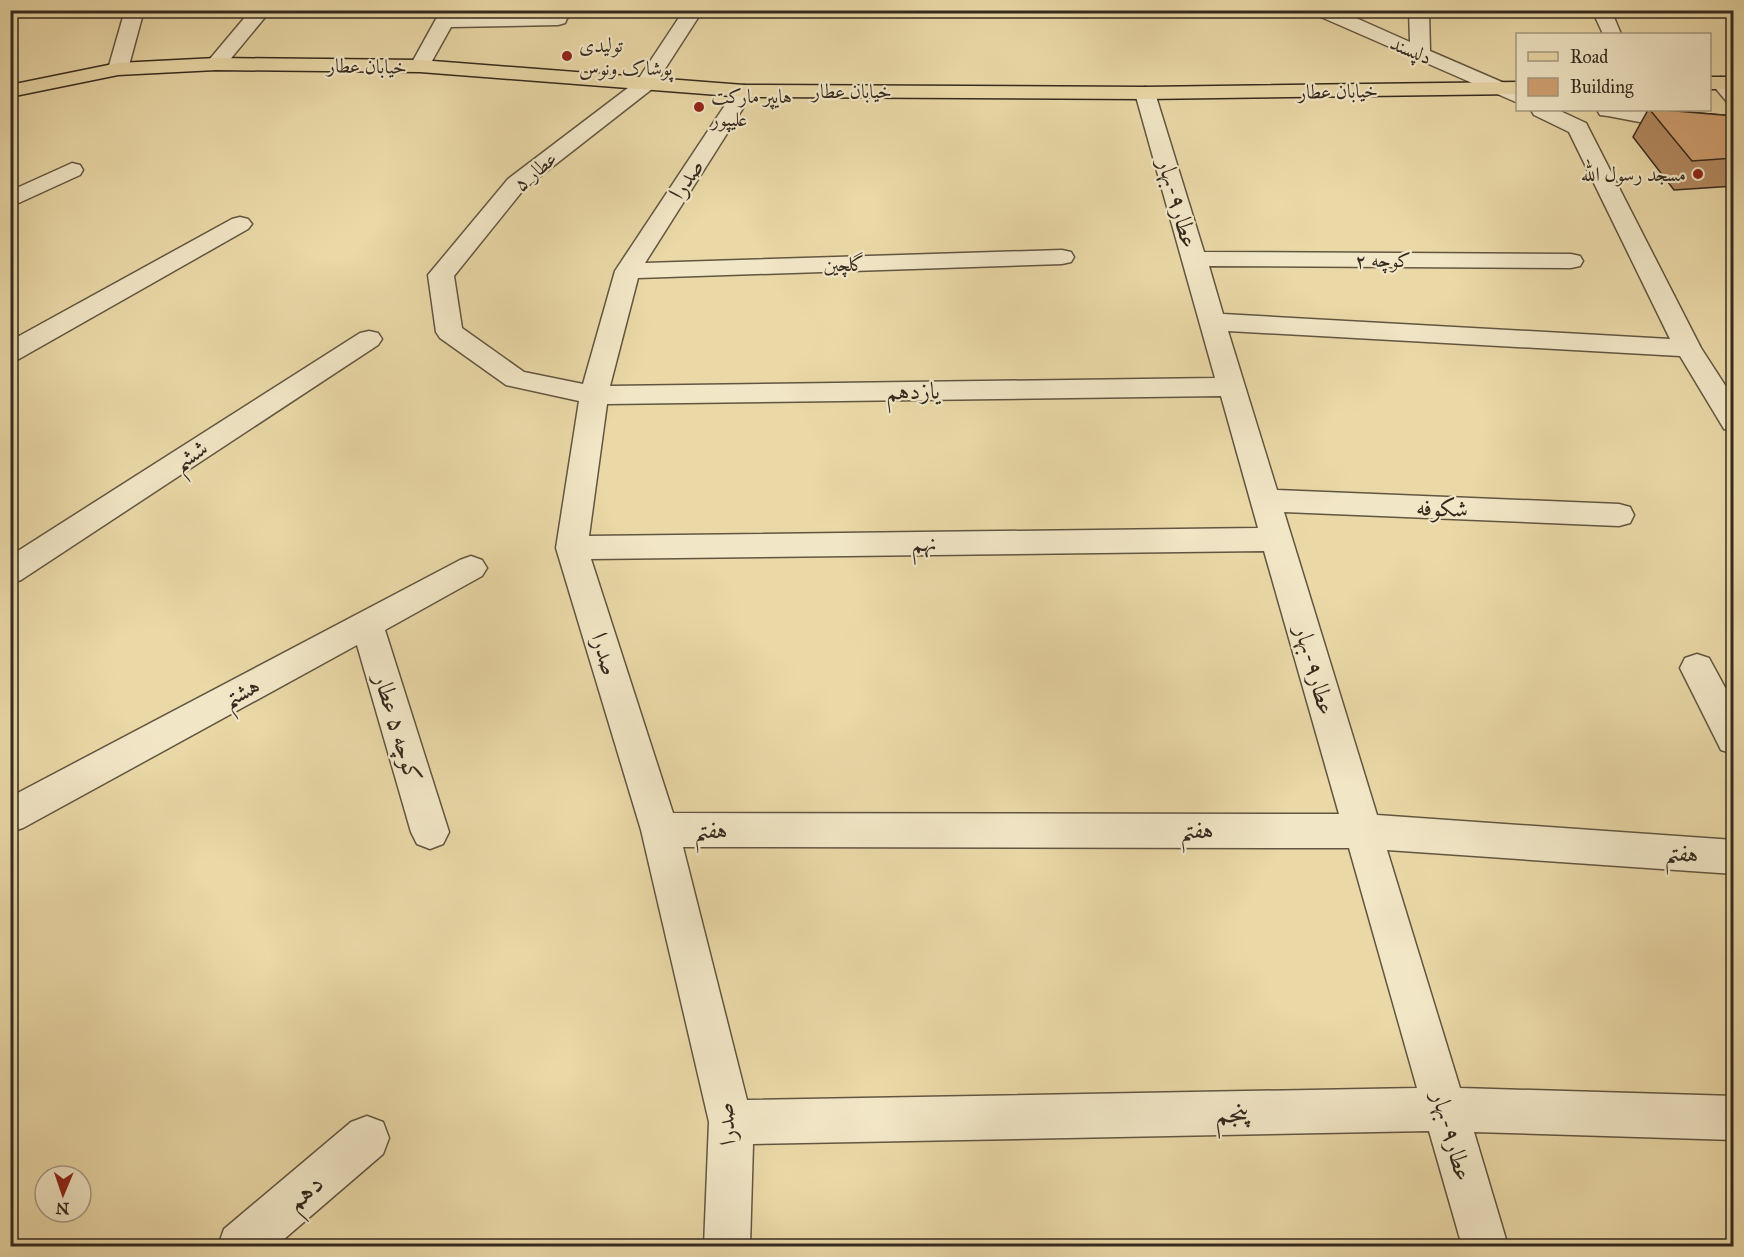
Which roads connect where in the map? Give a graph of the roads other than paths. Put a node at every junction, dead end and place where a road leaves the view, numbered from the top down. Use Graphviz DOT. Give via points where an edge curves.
graph roads {
  1 [pos="135,10"];
  2 [pos="262,10"];
  3 [pos="562,10"];
  4 [pos="694,10"];
  5 [pos="1321,10"];
  6 [pos="1419,10"];
  7 [pos="1601,10"];
  8 [pos="447,16"];
  9 [pos="1612,33"];
  10 [pos="1420,53"];
  11 [pos="216,64"];
  12 [pos="420,66"];
  13 [pos="118,69"];
  14 [pos="645,85"];
  15 [pos="10,91"];
  16 [pos="744,91"];
  17 [pos="1514,91"];
  18 [pos="1145,93"];
  19 [pos="1544,111"];
  20 [pos="1613,111"];
  21 [pos="1734,134"];
  22 [pos="72,170"];
  23 [pos="10,200"];
  24 [pos="240,224"];
  25 [pos="1062,257"];
  26 [pos="1194,259"];
  27 [pos="1571,261"];
  28 [pos="627,271"];
  29 [pos="441,275"];
  30 [pos="1213,322"];
  31 [pos="369,339"];
  32 [pos="1688,348"];
  33 [pos="10,353"];
  34 [pos="1232,387"];
  35 [pos="1724,393"];
  36 [pos="594,395"];
  37 [pos="1734,422"];
  38 [pos="1265,500"];
  39 [pos="1620,515"];
  40 [pos="1276,539"];
  41 [pos="572,548"];
  42 [pos="471,568"];
  43 [pos="10,572"];
  44 [pos="367,624"];
  45 [pos="1697,668"];
  46 [pos="1734,739"];
  47 [pos="10,816"];
  48 [pos="660,830"];
  49 [pos="1362,831"];
  50 [pos="430,832"];
  51 [pos="1734,857"];
  52 [pos="1444,1109"];
  53 [pos="1734,1118"];
  54 [pos="731,1122"];
  55 [pos="367,1137"];
  56 [pos="241,1246"];
  57 [pos="727,1246"];
  58 [pos="1485,1246"];
  1 -- 13 [label="street"];
  2 -- 11 [label="street"];
  3 -- 8 [label="street" via="558,19"];
  4 -- 14 [label="street, عطار ۵"];
  5 -- 10 [label="street, دلپسند"];
  6 -- 10 [label="street"];
  7 -- 9 [label="street"];
  8 -- 12 [label="street"];
  10 -- 17 [label="street, دلپسند"];
  11 -- 12 [label="main road, خیابان عطار"];
  11 -- 13 [label="main road, خیابان عطار"];
  12 -- 14 [label="main road, خیابان عطار"];
  13 -- 15 [label="main road, خیابان عطار"];
  14 -- 16 [label="main road, خیابان عطار"];
  14 -- 29 [label="street, عطار ۵" via="516,184"];
  16 -- 18 [label="main road, خیابان عطار"];
  16 -- 28 [label="street, صدرا"];
  17 -- 18 [label="main road, خیابان عطار"];
  18 -- 26 [label="street, عطار۹-بهار"];
  19 -- 32 [label="street" via="1578,128"];
  20 -- 21 [label="street"];
  22 -- 23 [label="street"];
  24 -- 33 [label="street"];
  25 -- 28 [label="street, گلچین"];
  26 -- 27 [label="street, کوچه ۲"];
  26 -- 30 [label="street, عطار۹-بهار"];
  28 -- 36 [label="street, صدرا"];
  29 -- 36 [label="street, یازدهم" via="448,332 516,379"];
  30 -- 32 [label="street"];
  30 -- 34 [label="street, عطار۹-بهار"];
  31 -- 43 [label="street, ششم"];
  32 -- 35 [label="street"];
  34 -- 36 [label="street, یازدهم"];
  34 -- 38 [label="street, عطار۹-بهار"];
  35 -- 37 [label="street"];
  36 -- 41 [label="street, صدرا"];
  38 -- 39 [label="street, شکوفه"];
  38 -- 40 [label="street, عطار۹-بهار"];
  40 -- 41 [label="street, نهم"];
  40 -- 49 [label="street, عطار۹-بهار"];
  41 -- 48 [label="street, صدرا"];
  42 -- 44 [label="street, هشتم"];
  44 -- 47 [label="street, هشتم"];
  44 -- 50 [label="street, کوچه ۵ عطار"];
  45 -- 46 [label="street"];
  48 -- 49 [label="street, هفتم"];
  48 -- 54 [label="street, صدرا"];
  49 -- 51 [label="street, هفتم"];
  49 -- 52 [label="street, عطار۹-بهار"];
  52 -- 53 [label="street, پنجم"];
  52 -- 54 [label="street, پنجم"];
  52 -- 58 [label="street, عطار۹-بهار"];
  54 -- 57 [label="street, صدرا"];
  55 -- 56 [label="street, دهم"];
}
